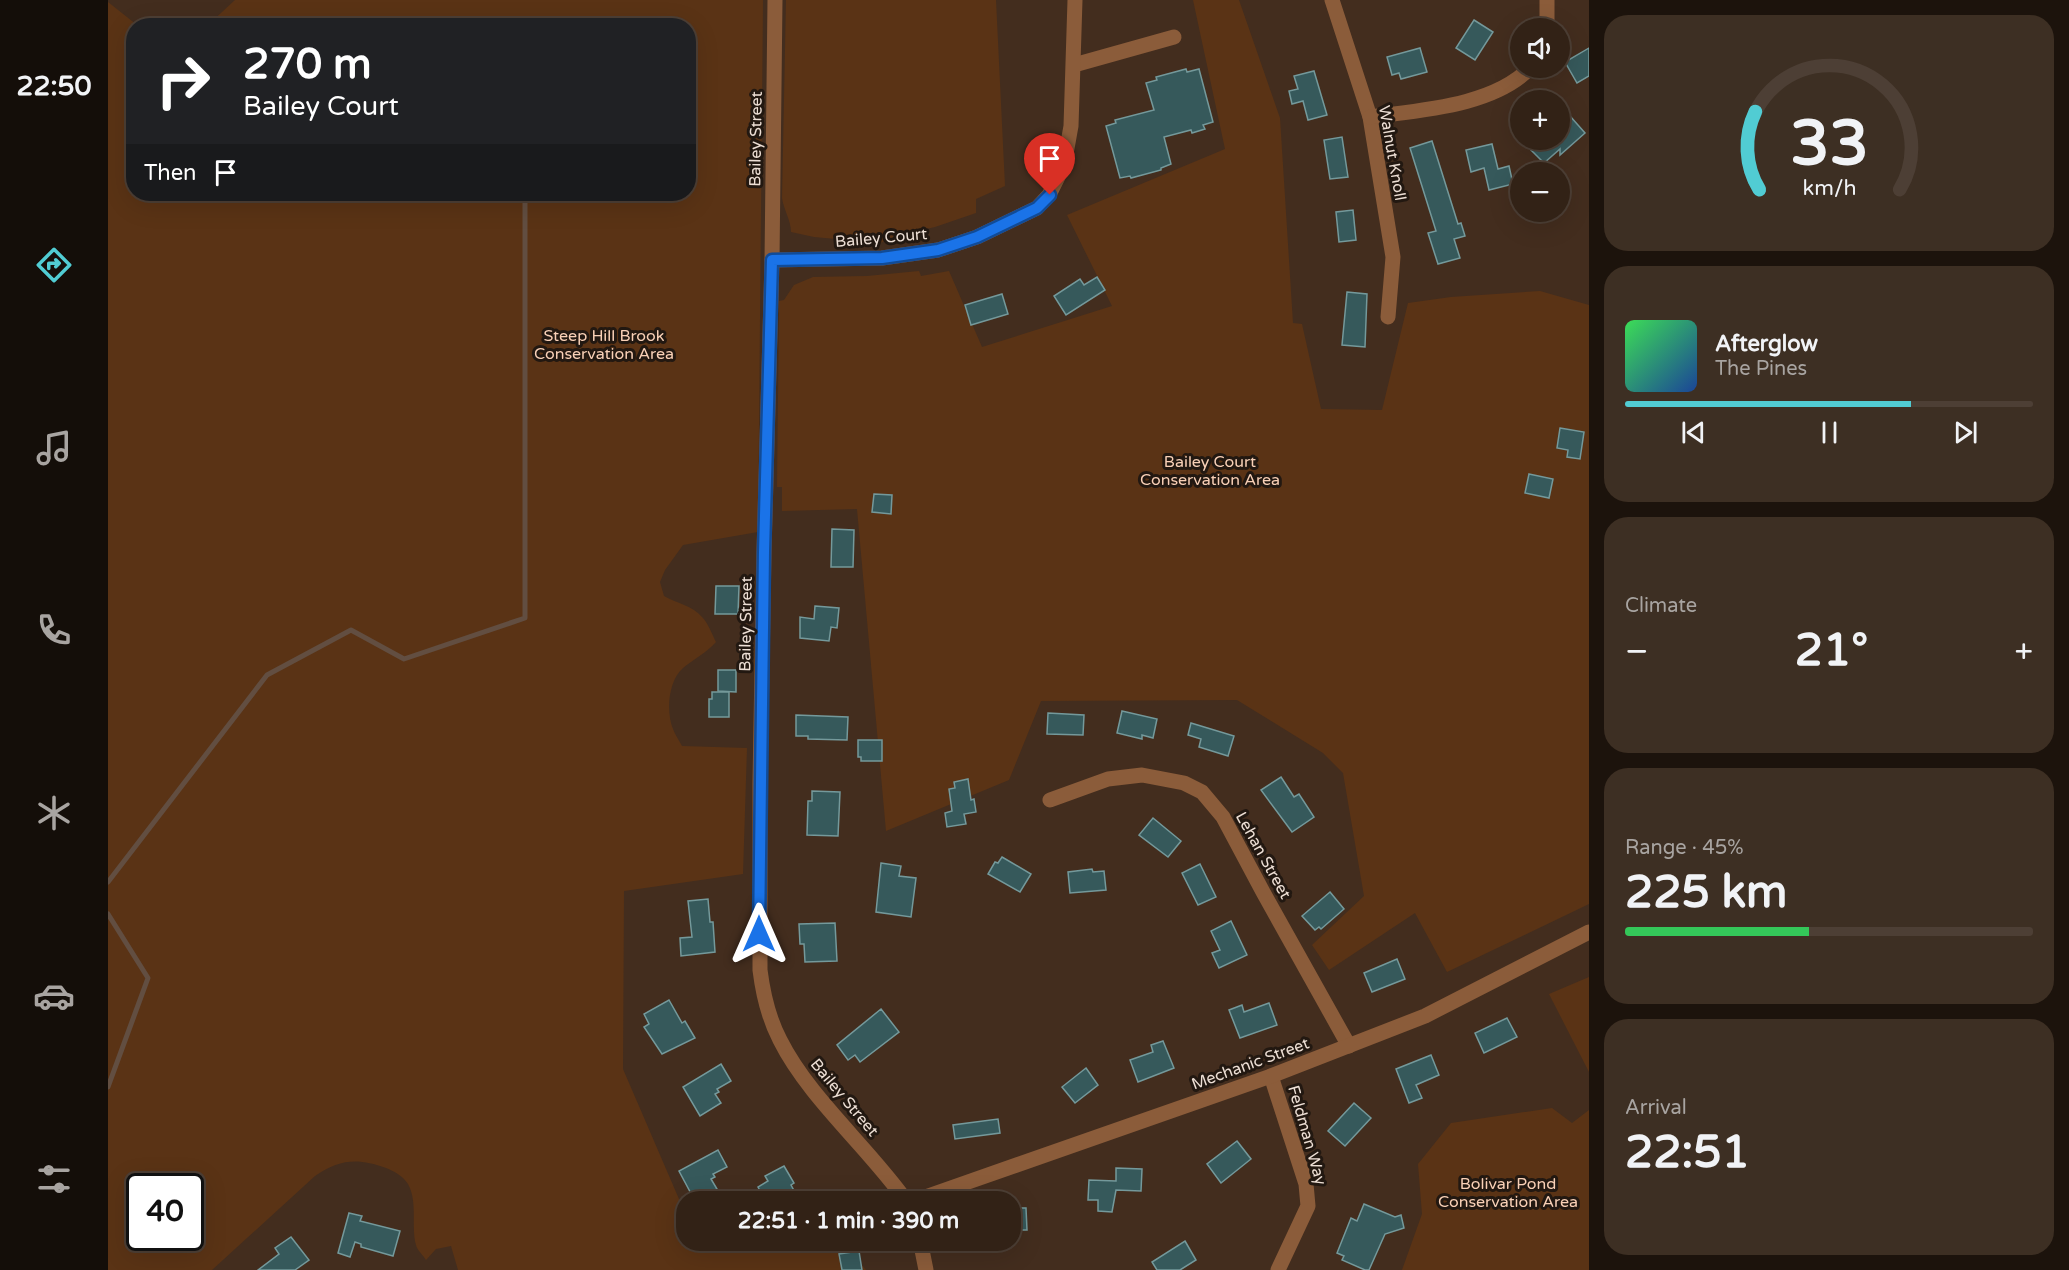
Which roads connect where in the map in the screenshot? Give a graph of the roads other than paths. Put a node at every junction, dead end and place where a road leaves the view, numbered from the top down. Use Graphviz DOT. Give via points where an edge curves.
graph roads {
  1 [pos="775,0"];
  2 [pos="1075,0"];
  3 [pos="1332,0"];
  4 [pos="1546,0"];
  5 [pos="1547,18"];
  6 [pos="1174,37"];
  7 [pos="1074,65"];
  8 [pos="1519,78"];
  9 [pos="1370,117"];
  10 [pos="772,260"];
  11 [pos="1388,317"];
  12 [pos="1050,800"];
  13 [pos="1589,932"];
  14 [pos="1349,1046"];
  15 [pos="1271,1076"];
  16 [pos="900,1191"];
  17 [pos="941,1191"];
  18 [pos="922,1251"];
  19 [pos="926,1270"];
  20 [pos="1278,1270"];
  1 -- 10 [label="street, Bailey Street"];
  2 -- 7 [label="street"];
  3 -- 9 [label="street, Walnut Knoll"];
  4 -- 5 [label="street"];
  6 -- 7 [label="street"];
  7 -- 10 [label="street, Bailey Court" via="1071,126 1064,165 1050,195 1037,208 977,237 938,250 882,258"];
  8 -- 9 [label="street" via="1483,96"];
  9 -- 11 [label="street, Walnut Knoll" via="1392,257"];
  10 -- 16 [label="street, Bailey Street" via="760,783 759,927 764,996 779,1039 795,1065"];
  12 -- 14 [label="street, Lehan Street" via="1108,779 1142,775 1184,783 1202,792 1223,817"];
  13 -- 14 [label="street, Mechanic Street" via="1425,1016"];
  14 -- 15 [label="street, Mechanic Street"];
  15 -- 17 [label="street, Mechanic Street"];
  15 -- 20 [label="street, Feldman Way" via="1306,1184 1308,1206"];
  18 -- 19 [label="street"];
}
